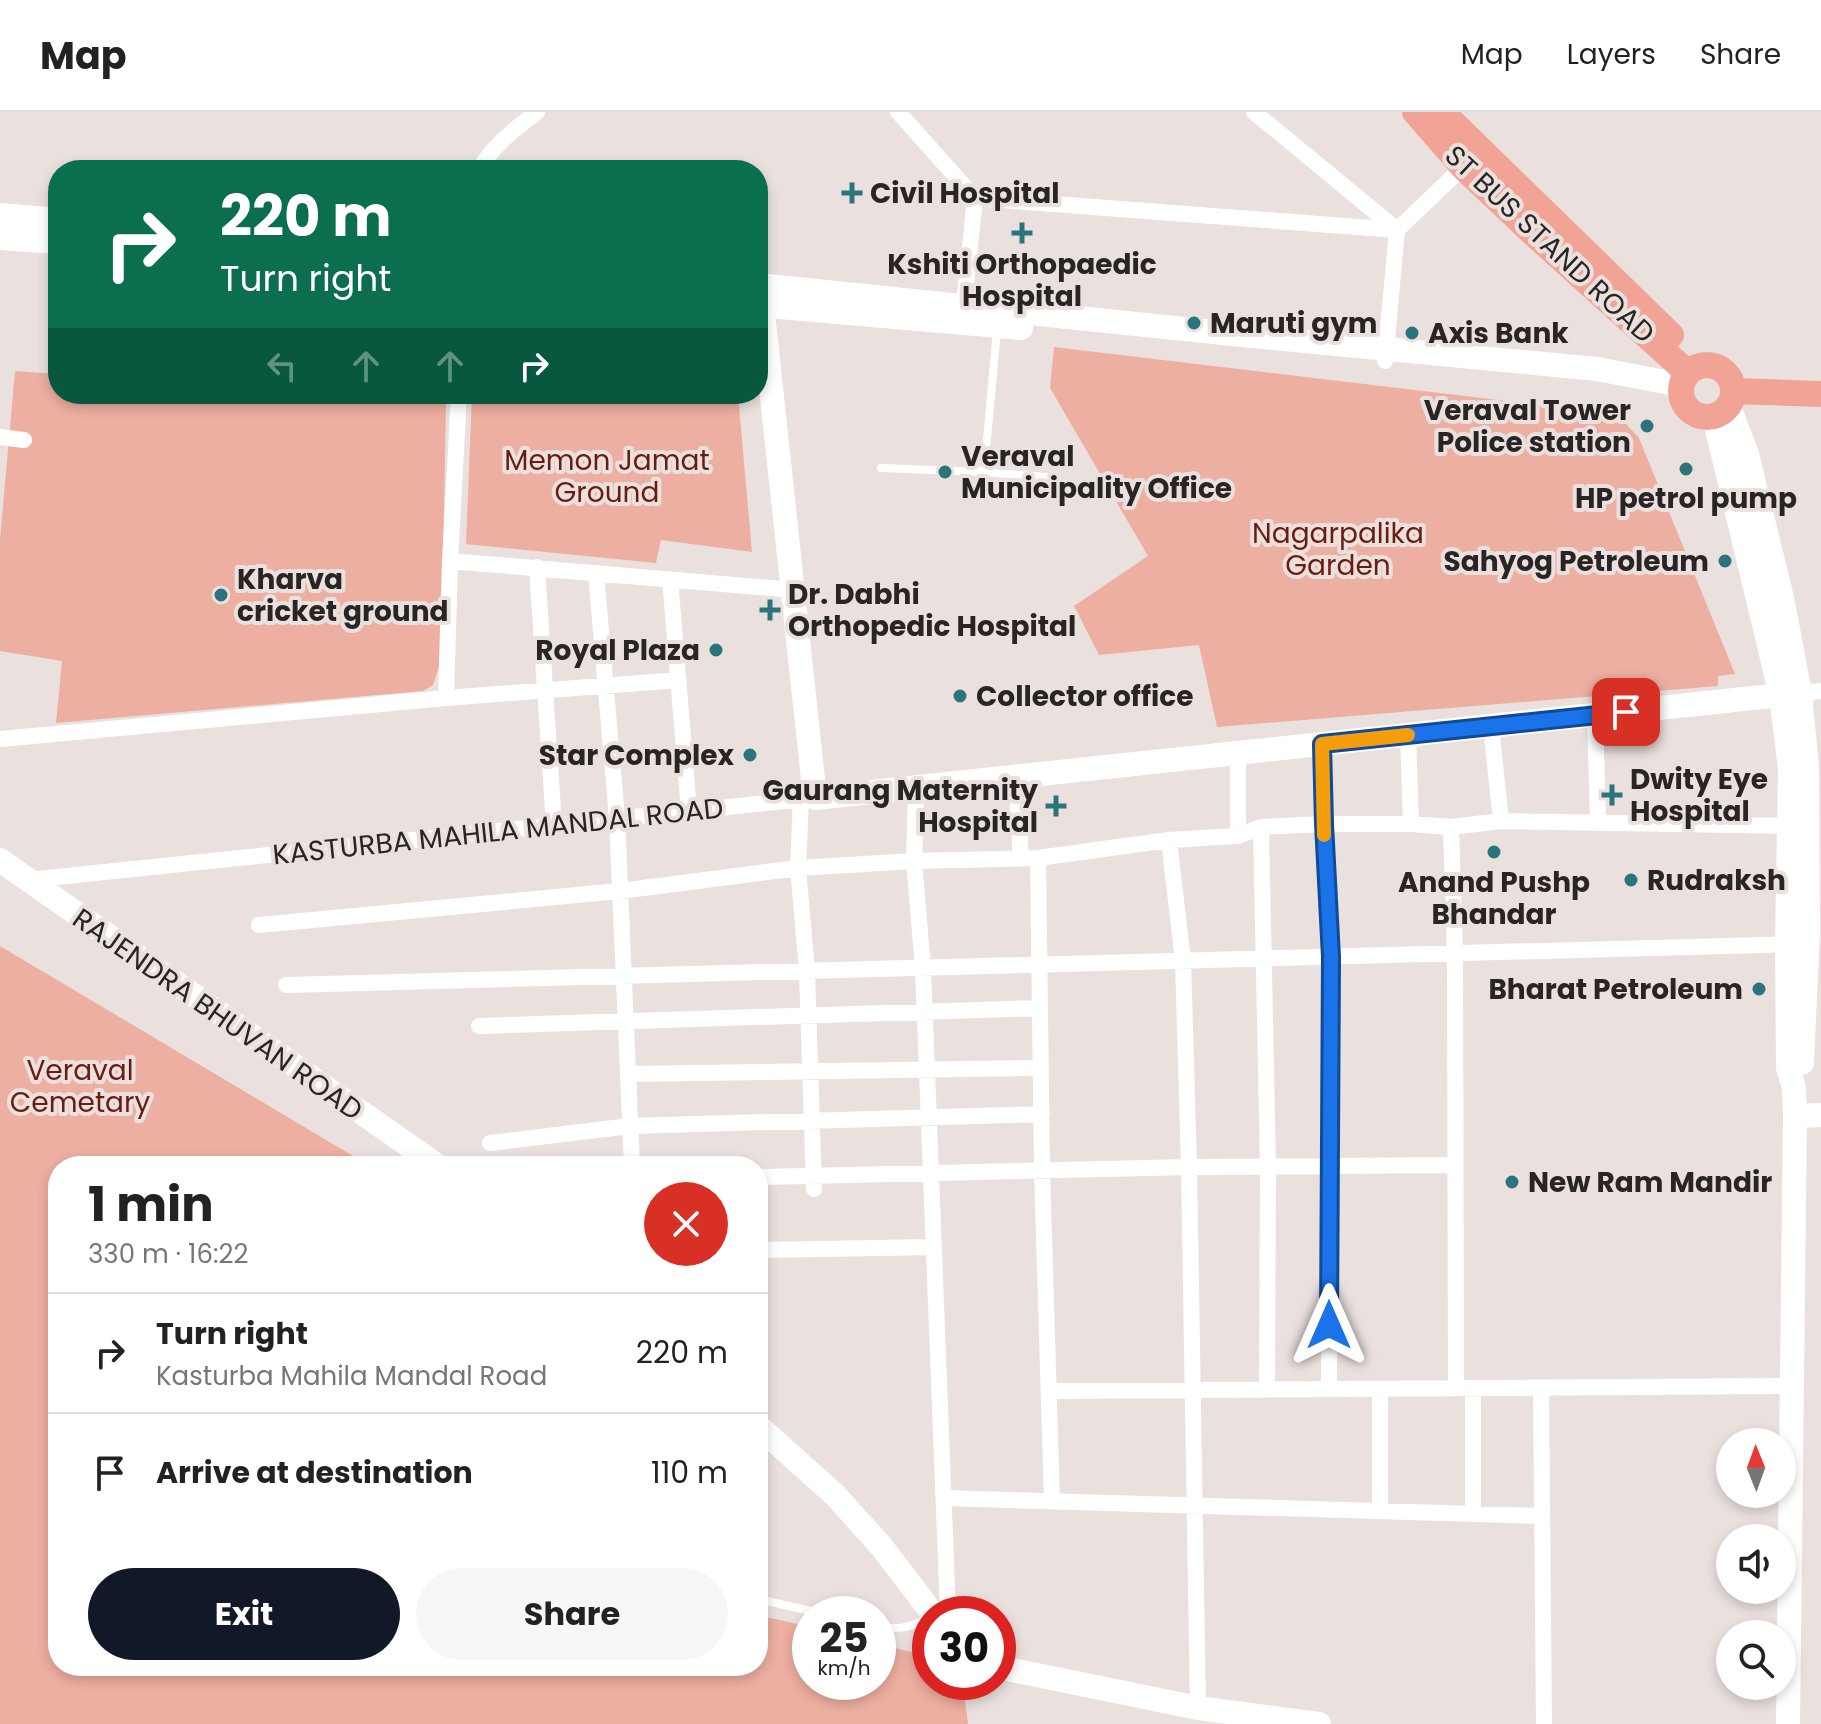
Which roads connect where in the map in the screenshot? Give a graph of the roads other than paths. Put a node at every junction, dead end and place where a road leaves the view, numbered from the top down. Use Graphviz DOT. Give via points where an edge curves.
graph roads {
  1 [pos="898,112"];
  2 [pos="1254,112"];
  3 [pos="1415,112"];
  4 [pos="1442,112"];
  5 [pos="533,113"];
  6 [pos="485,160"];
  7 [pos="1463,167"];
  8 [pos="975,198"];
  9 [pos="0,215"];
  10 [pos="48,219"];
  11 [pos="1397,230"];
  12 [pos="0,238"];
  13 [pos="48,241"];
  14 [pos="768,296"];
  15 [pos="963,314"];
  16 [pos="999,318"];
  17 [pos="1386,355"];
  18 [pos="768,364"];
  19 [pos="1688,379"];
  20 [pos="1821,394"];
  21 [pos="458,404"];
  22 [pos="1725,405"];
  23 [pos="0,437"];
  24 [pos="24,440"];
  25 [pos="881,468"];
  26 [pos="984,472"];
  27 [pos="1057,478"];
  28 [pos="450,561"];
  29 [pos="537,567"];
  30 [pos="596,573"];
  31 [pos="670,579"];
  32 [pos="794,590"];
  33 [pos="679,680"];
  34 [pos="606,686"];
  35 [pos="546,691"];
  36 [pos="1801,693"];
  37 [pos="446,698"];
  38 [pos="1595,715"];
  39 [pos="1491,726"];
  40 [pos="1408,735"];
  41 [pos="0,739"];
  42 [pos="1322,744"];
  43 [pos="1238,753"];
  44 [pos="1814,767"];
  45 [pos="1016,777"];
  46 [pos="916,787"];
  47 [pos="808,798"];
  48 [pos="689,811"];
  49 [pos="617,818"];
  50 [pos="1501,821"];
  51 [pos="1598,821"];
  52 [pos="1324,824"];
  53 [pos="1411,824"];
  54 [pos="554,825"];
  55 [pos="1799,826"];
  56 [pos="1261,827"];
  57 [pos="1451,827"];
  58 [pos="1238,836"];
  59 [pos="1169,840"];
  60 [pos="1029,858"];
  61 [pos="0,860"];
  62 [pos="914,861"];
  63 [pos="798,868"];
  64 [pos="26,880"];
  65 [pos="620,891"];
  66 [pos="259,925"];
  67 [pos="1797,944"];
  68 [pos="1455,954"];
  69 [pos="1331,957"];
  70 [pos="1264,959"];
  71 [pos="1183,961"];
  72 [pos="1040,965"];
  73 [pos="923,968"];
  74 [pos="807,971"];
  75 [pos="623,976"];
  76 [pos="286,985"];
  77 [pos="1040,1008"];
  78 [pos="925,1012"];
  79 [pos="808,1016"];
  80 [pos="625,1021"];
  81 [pos="479,1026"];
  82 [pos="1041,1068"];
  83 [pos="927,1070"];
  84 [pos="810,1072"];
  85 [pos="628,1074"];
  86 [pos="1042,1114"];
  87 [pos="1821,1115"];
  88 [pos="1795,1116"];
  89 [pos="929,1117"];
  90 [pos="812,1121"];
  91 [pos="630,1126"];
  92 [pos="490,1143"];
  93 [pos="424,1156"];
  94 [pos="632,1156"];
  95 [pos="1455,1165"];
  96 [pos="1330,1166"];
  97 [pos="1189,1167"];
  98 [pos="1268,1167"];
  99 [pos="1042,1171"];
  100 [pos="931,1173"];
  101 [pos="768,1178"];
  102 [pos="814,1182"];
  103 [pos="934,1247"];
  104 [pos="768,1250"];
  105 [pos="1792,1386"];
  106 [pos="1465,1388"];
  107 [pos="1541,1388"];
  108 [pos="1267,1389"];
  109 [pos="1329,1389"];
  110 [pos="1380,1389"];
  111 [pos="1193,1390"];
  112 [pos="1049,1391"];
  113 [pos="768,1435"];
  114 [pos="944,1498"];
  115 [pos="1052,1501"];
  116 [pos="1194,1505"];
  117 [pos="1380,1511"];
  118 [pos="1473,1514"];
  119 [pos="1542,1516"];
  120 [pos="918,1596"];
  121 [pos="947,1596"];
  122 [pos="768,1601"];
  123 [pos="792,1607"];
  124 [pos="1016,1671"];
  125 [pos="1198,1708"];
  126 [pos="1226,1718"];
  127 [pos="1319,1724"];
  128 [pos="1544,1724"];
  129 [pos="1788,1724"];
  1 -- 8 [label="street"];
  2 -- 11 [label="street"];
  3 -- 7 [label="main road, ST BUS STAND ROAD"];
  4 -- 19 [label="main road, ST BUS STAND ROAD"];
  5 -- 6 [label="street"];
  7 -- 11 [label="street"];
  7 -- 19 [label="main road, ST BUS STAND ROAD"];
  8 -- 11 [label="street"];
  8 -- 15 [label="street"];
  9 -- 10 [label="street"];
  11 -- 17 [label="street"];
  12 -- 13 [label="street"];
  14 -- 15 [label="street"];
  15 -- 16 [label="street"];
  16 -- 17 [label="street"];
  16 -- 26 [label="lane"];
  17 -- 19 [label="street"];
  18 -- 32 [label="street"];
  19 -- 22 [label="main road" via="1683,403 1688,410 1705,418"];
  19 -- 22 [label="main road" via="1715,366 1723,370 1732,383"];
  20 -- 22 [label="main road"];
  21 -- 28 [label="street"];
  22 -- 36 [label="street" via="1747,454"];
  23 -- 24 [label="street"];
  25 -- 26 [label="lane"];
  26 -- 27 [label="lane"];
  28 -- 29 [label="street"];
  28 -- 37 [label="street"];
  29 -- 30 [label="street"];
  29 -- 35 [label="street"];
  30 -- 31 [label="street"];
  30 -- 34 [label="street"];
  31 -- 32 [label="street"];
  31 -- 33 [label="street"];
  32 -- 47 [label="street"];
  33 -- 34 [label="street"];
  33 -- 48 [label="street"];
  34 -- 35 [label="street"];
  34 -- 49 [label="street"];
  35 -- 37 [label="street"];
  35 -- 54 [label="street"];
  36 -- 38 [label="street, KASTURBA MAHILA MANDAL ROAD"];
  36 -- 44 [label="street"];
  36 -- 55 [label="street" via="1790,769"];
  37 -- 41 [label="street"];
  38 -- 39 [label="street, KASTURBA MAHILA MANDAL ROAD"];
  38 -- 51 [label="street"];
  39 -- 40 [label="street, KASTURBA MAHILA MANDAL ROAD"];
  39 -- 50 [label="street"];
  40 -- 42 [label="street, KASTURBA MAHILA MANDAL ROAD"];
  40 -- 53 [label="street"];
  42 -- 43 [label="street, KASTURBA MAHILA MANDAL ROAD"];
  42 -- 52 [label="street"];
  43 -- 45 [label="street, KASTURBA MAHILA MANDAL ROAD"];
  43 -- 58 [label="street"];
  44 -- 55 [label="street"];
  45 -- 46 [label="street, KASTURBA MAHILA MANDAL ROAD"];
  45 -- 60 [label="street"];
  46 -- 47 [label="street, KASTURBA MAHILA MANDAL ROAD"];
  46 -- 62 [label="street"];
  47 -- 48 [label="street, KASTURBA MAHILA MANDAL ROAD"];
  47 -- 63 [label="street"];
  48 -- 49 [label="street, KASTURBA MAHILA MANDAL ROAD"];
  49 -- 54 [label="street, KASTURBA MAHILA MANDAL ROAD"];
  49 -- 65 [label="street"];
  50 -- 51 [label="street"];
  50 -- 57 [label="street"];
  51 -- 55 [label="street"];
  52 -- 53 [label="street"];
  52 -- 56 [label="street"];
  52 -- 69 [label="street"];
  53 -- 57 [label="street"];
  54 -- 64 [label="street, KASTURBA MAHILA MANDAL ROAD"];
  55 -- 67 [label="street"];
  56 -- 58 [label="street"];
  56 -- 70 [label="street"];
  57 -- 68 [label="street"];
  58 -- 59 [label="street"];
  59 -- 60 [label="street"];
  59 -- 71 [label="street"];
  60 -- 62 [label="street"];
  60 -- 72 [label="street"];
  61 -- 64 [label="street, RAJENDRA BHUVAN ROAD"];
  62 -- 63 [label="street"];
  62 -- 73 [label="street"];
  63 -- 65 [label="street"];
  63 -- 74 [label="street"];
  64 -- 93 [label="street, RAJENDRA BHUVAN ROAD"];
  65 -- 66 [label="street"];
  65 -- 75 [label="street"];
  67 -- 68 [label="street"];
  67 -- 88 [label="street" via="1788,1068"];
  68 -- 69 [label="street"];
  68 -- 95 [label="street"];
  69 -- 70 [label="street"];
  69 -- 96 [label="street"];
  70 -- 71 [label="street"];
  70 -- 98 [label="street"];
  71 -- 72 [label="street"];
  71 -- 97 [label="street"];
  72 -- 73 [label="street"];
  72 -- 77 [label="street"];
  73 -- 74 [label="street"];
  73 -- 78 [label="street"];
  74 -- 75 [label="street"];
  74 -- 79 [label="street"];
  75 -- 76 [label="street"];
  75 -- 80 [label="street"];
  77 -- 78 [label="street"];
  77 -- 82 [label="street"];
  78 -- 79 [label="street"];
  78 -- 83 [label="street"];
  79 -- 80 [label="street"];
  79 -- 84 [label="street"];
  80 -- 81 [label="street"];
  80 -- 85 [label="street"];
  82 -- 83 [label="street"];
  82 -- 86 [label="street"];
  83 -- 84 [label="street"];
  83 -- 89 [label="street"];
  84 -- 85 [label="street"];
  84 -- 90 [label="street"];
  85 -- 91 [label="street"];
  86 -- 89 [label="street"];
  86 -- 99 [label="street"];
  87 -- 88 [label="street"];
  88 -- 105 [label="street"];
  89 -- 90 [label="street"];
  89 -- 100 [label="street"];
  90 -- 91 [label="street"];
  90 -- 102 [label="street"];
  91 -- 92 [label="street"];
  91 -- 94 [label="street"];
  95 -- 96 [label="street"];
  95 -- 106 [label="street"];
  96 -- 98 [label="street"];
  96 -- 109 [label="street"];
  97 -- 98 [label="street"];
  97 -- 99 [label="street"];
  97 -- 111 [label="street"];
  98 -- 108 [label="street"];
  99 -- 100 [label="street"];
  99 -- 112 [label="street"];
  100 -- 102 [label="street"];
  100 -- 103 [label="street"];
  101 -- 102 [label="street"];
  103 -- 104 [label="street"];
  103 -- 114 [label="street"];
  105 -- 107 [label="street"];
  105 -- 129 [label="street"];
  106 -- 107 [label="street"];
  106 -- 110 [label="street"];
  106 -- 118 [label="street"];
  107 -- 119 [label="street"];
  108 -- 109 [label="street"];
  108 -- 111 [label="street"];
  109 -- 110 [label="street"];
  110 -- 117 [label="street"];
  111 -- 112 [label="street"];
  111 -- 116 [label="street"];
  112 -- 115 [label="street"];
  113 -- 120 [label="street" via="844,1504"];
  114 -- 115 [label="street"];
  114 -- 121 [label="street"];
  115 -- 116 [label="street"];
  116 -- 117 [label="street"];
  116 -- 125 [label="street"];
  117 -- 118 [label="street"];
  118 -- 119 [label="street"];
  119 -- 128 [label="street"];
  122 -- 123 [label="lane"];
  124 -- 125 [label="street"];
  125 -- 126 [label="street"];
  126 -- 127 [label="street"];
}
